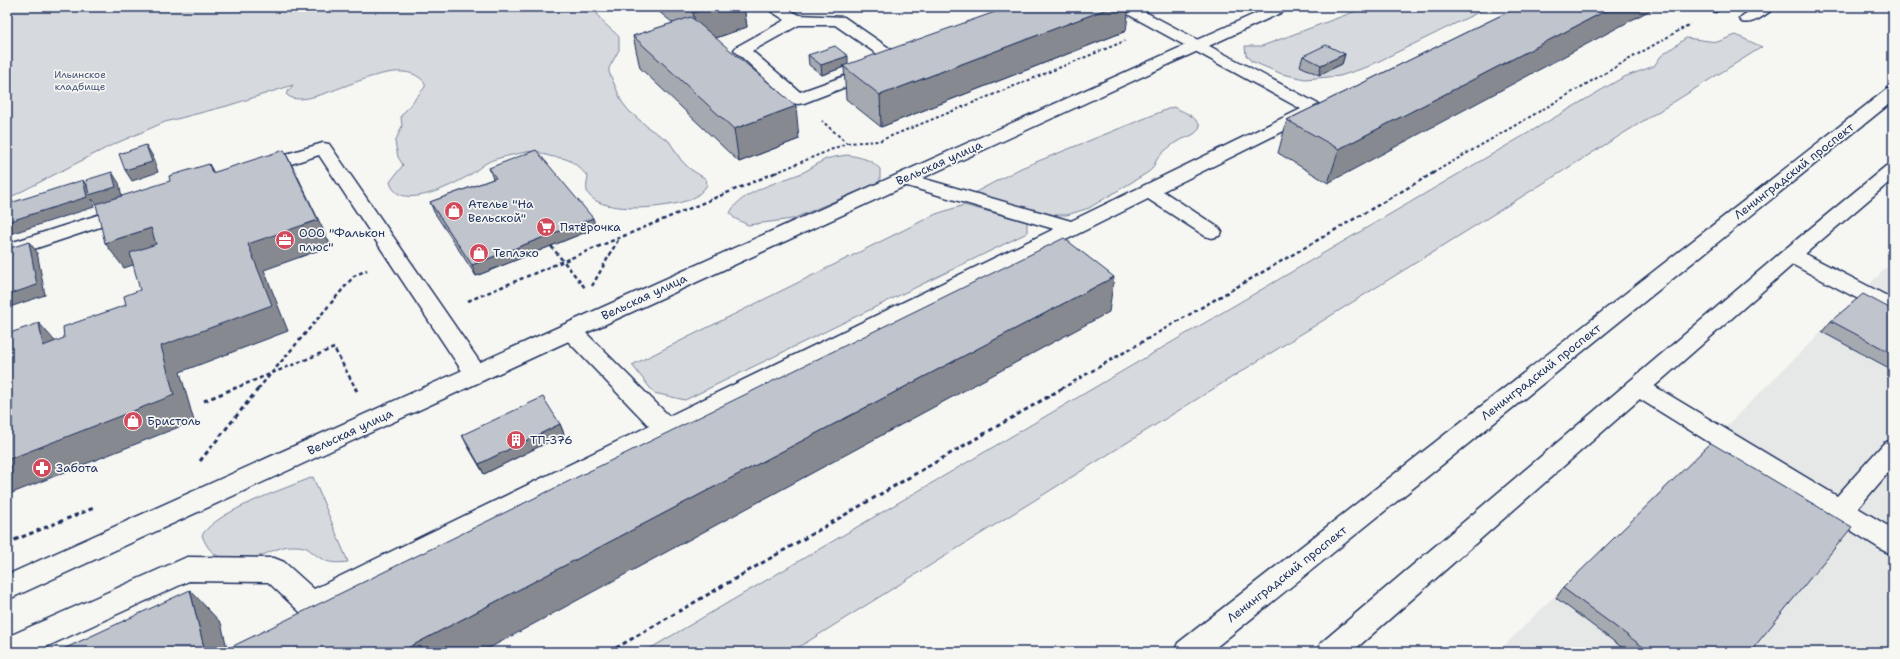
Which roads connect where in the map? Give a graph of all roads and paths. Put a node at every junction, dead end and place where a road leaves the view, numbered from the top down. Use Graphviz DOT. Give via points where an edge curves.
graph roads {
  1 [pos="774,7"];
  2 [pos="1125,7"];
  3 [pos="1282,7"];
  4 [pos="1767,7"];
  5 [pos="1747,18"];
  6 [pos="796,20"];
  7 [pos="1690,24"];
  8 [pos="1161,26"];
  9 [pos="1197,46"];
  10 [pos="1893,92"];
  11 [pos="798,100"];
  12 [pos="848,143"];
  13 [pos="1893,170"];
  14 [pos="240,175"];
  15 [pos="904,179"];
  16 [pos="1148,191"];
  17 [pos="142,206"];
  18 [pos="1074,228"];
  19 [pos="1212,232"];
  20 [pos="618,239"];
  21 [pos="551,246"];
  22 [pos="7,251"];
  23 [pos="1791,255"];
  24 [pos="397,258"];
  25 [pos="563,262"];
  26 [pos="588,292"];
  27 [pos="1893,308"];
  28 [pos="436,315"];
  29 [pos="571,331"];
  30 [pos="270,374"];
  31 [pos="476,374"];
  32 [pos="1638,387"];
  33 [pos="204,401"];
  34 [pos="373,422"];
  35 [pos="666,429"];
  36 [pos="1893,450"];
  37 [pos="196,466"];
  38 [pos="101,504"];
  39 [pos="1840,511"];
  40 [pos="7,543"];
  41 [pos="1893,543"];
  42 [pos="7,588"];
  43 [pos="7,651"];
  44 [pos="609,652"];
  45 [pos="1188,652"];
  46 [pos="1331,652"];
  1 -- 6 [label="main road"];
  2 -- 8 [label="main road"];
  3 -- 9 [label="main road, Вельская улица"];
  4 -- 5 [label="main road"];
  6 -- 11 [label="main road" via="742,50"];
  6 -- 11 [label="main road" via="840,20 907,59"];
  7 -- 44 [label="path"];
  8 -- 9 [label="main road"];
  8 -- 12 [label="path" via="879,141"];
  9 -- 15 [label="main road, Вельская улица"];
  9 -- 16 [label="main road" via="1322,105"];
  10 -- 45 [label="main road, Ленинградский проспект"];
  11 -- 12 [label="path"];
  12 -- 20 [label="path"];
  13 -- 23 [label="main road"];
  14 -- 24 [label="main road" via="322,148"];
  15 -- 18 [label="main road"];
  15 -- 29 [label="main road, Вельская улица"];
  16 -- 18 [label="main road"];
  16 -- 19 [label="main road"];
  17 -- 22 [label="main road"];
  18 -- 35 [label="main road"];
  20 -- 25 [label="path"];
  20 -- 26 [label="path"];
  21 -- 25 [label="path"];
  23 -- 27 [label="main road"];
  23 -- 32 [label="main road"];
  24 -- 28 [label="main road"];
  24 -- 30 [label="path" via="354,276"];
  25 -- 28 [label="path"];
  28 -- 31 [label="main road"];
  29 -- 31 [label="main road, Вельская улица"];
  29 -- 35 [label="main road"];
  30 -- 33 [label="path"];
  30 -- 34 [label="path" via="334,348"];
  30 -- 37 [label="path"];
  31 -- 34 [label="main road, Вельская улица"];
  32 -- 39 [label="main road"];
  32 -- 46 [label="main road"];
  34 -- 42 [label="main road, Вельская улица"];
  35 -- 43 [label="main road" via="311,604 274,570 187,569"];
  36 -- 39 [label="main road"];
  38 -- 40 [label="path"];
  39 -- 41 [label="main road"];
}
